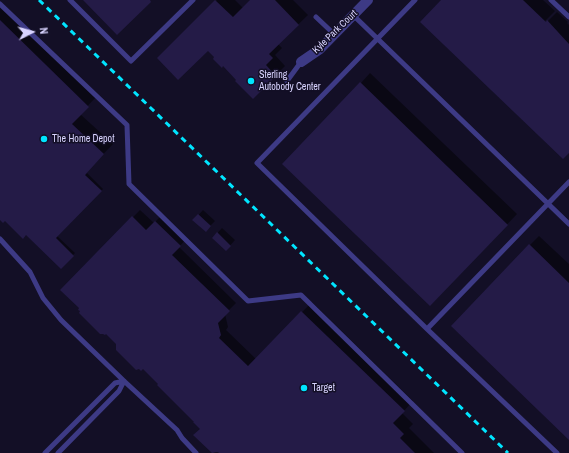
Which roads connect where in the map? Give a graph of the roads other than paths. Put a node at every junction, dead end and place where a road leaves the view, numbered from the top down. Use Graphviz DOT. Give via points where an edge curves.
graph roads {
  1 [pos="70,0"];
  2 [pos="194,0"];
  3 [pos="368,0"];
  4 [pos="415,0"];
  5 [pos="551,0"];
  6 [pos="0,4"];
  7 [pos="353,15"];
  8 [pos="568,15"];
  9 [pos="316,17"];
  10 [pos="334,34"];
  11 [pos="378,39"];
  12 [pos="301,62"];
  13 [pos="287,81"];
  14 [pos="569,182"];
  15 [pos="548,203"];
  16 [pos="569,224"];
  17 [pos="0,239"];
  18 [pos="427,329"];
  19 [pos="124,381"];
  20 [pos="45,453"];
  21 [pos="58,453"];
  22 [pos="196,453"];
  23 [pos="462,453"];
  24 [pos="557,453"];
  1 -- 2 [label="lane" via="131,61"];
  3 -- 7 [label="street, Kyle Park Court"];
  4 -- 11 [label="lane"];
  5 -- 8 [label="lane"];
  6 -- 23 [label="lane" via="127,125 129,184 248,301 301,295"];
  7 -- 10 [label="street, Kyle Park Court"];
  7 -- 11 [label="lane"];
  9 -- 10 [label="lane"];
  10 -- 12 [label="street, Kyle Park Court" via="320,49"];
  11 -- 15 [label="lane"];
  11 -- 18 [label="lane" via="257,163"];
  12 -- 13 [label="lane"];
  14 -- 15 [label="lane"];
  15 -- 16 [label="lane"];
  15 -- 18 [label="lane"];
  17 -- 19 [label="lane" via="30,272 43,298 61,320"];
  18 -- 24 [label="lane"];
  19 -- 20 [label="lane" via="115,383"];
  19 -- 21 [label="lane" via="119,391"];
  19 -- 22 [label="lane" via="178,430"];
}
